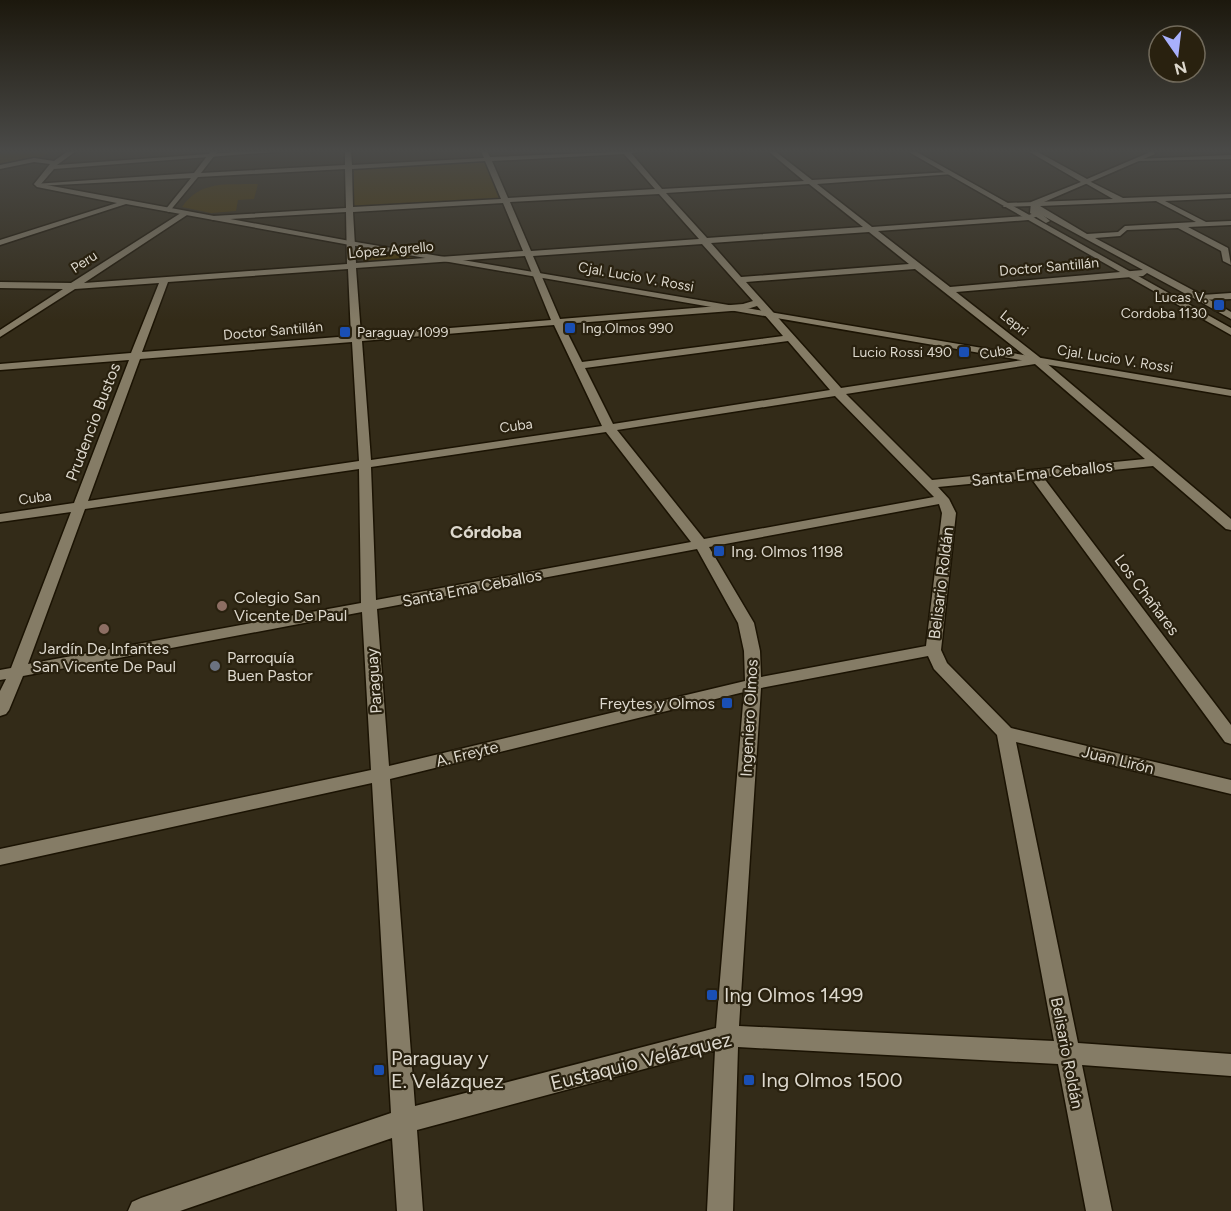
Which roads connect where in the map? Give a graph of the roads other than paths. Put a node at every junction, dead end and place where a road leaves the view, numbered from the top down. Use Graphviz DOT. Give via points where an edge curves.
graph roads {
  1 [pos="109,208"];
  2 [pos="156,208"];
  3 [pos="171,208"];
  4 [pos="390,208"];
  5 [pos="509,208"];
  6 [pos="676,208"];
  7 [pos="844,208"];
  8 [pos="1012,208"];
  9 [pos="1033,208"];
  10 [pos="1037,208"];
  11 [pos="1173,208"];
  12 [pos="169,210"];
  13 [pos="351,210"];
  14 [pos="184,213"];
  15 [pos="1032,216"];
  16 [pos="213,218"];
  17 [pos="1231,223"];
  18 [pos="1205,224"];
  19 [pos="1178,225"];
  20 [pos="871,229"];
  21 [pos="1086,236"];
  22 [pos="705,240"];
  23 [pos="0,243"];
  24 [pos="350,243"];
  25 [pos="528,252"];
  26 [pos="446,259"];
  27 [pos="1231,262"];
  28 [pos="917,266"];
  29 [pos="352,267"];
  30 [pos="1152,272"];
  31 [pos="1141,273"];
  32 [pos="1129,274"];
  33 [pos="539,275"];
  34 [pos="164,280"];
  35 [pos="740,280"];
  36 [pos="0,285"];
  37 [pos="73,286"];
  38 [pos="949,290"];
  39 [pos="1231,296"];
  40 [pos="1200,298"];
  41 [pos="759,302"];
  42 [pos="729,308"];
  43 [pos="773,316"];
  44 [pos="1231,316"];
  45 [pos="557,321"];
  46 [pos="1231,323"];
  47 [pos="1231,333"];
  48 [pos="0,334"];
  49 [pos="357,337"];
  50 [pos="790,338"];
  51 [pos="137,356"];
  52 [pos="1035,361"];
  53 [pos="579,366"];
  54 [pos="0,367"];
  55 [pos="838,392"];
  56 [pos="1231,393"];
  57 [pos="609,428"];
  58 [pos="365,462"];
  59 [pos="1155,462"];
  60 [pos="1034,473"];
  61 [pos="930,484"];
  62 [pos="943,499"];
  63 [pos="78,507"];
  64 [pos="0,518"];
  65 [pos="1231,526"];
  66 [pos="701,545"];
  67 [pos="369,607"];
  68 [pos="933,650"];
  69 [pos="17,672"];
  70 [pos="0,675"];
  71 [pos="753,684"];
  72 [pos="0,710"];
  73 [pos="1005,733"];
  74 [pos="1231,738"];
  75 [pos="380,775"];
  76 [pos="1231,787"];
  77 [pos="0,857"];
  78 [pos="728,1036"];
  79 [pos="1066,1053"];
  80 [pos="1231,1065"];
  81 [pos="405,1121"];
  82 [pos="141,1211"];
  83 [pos="410,1211"];
  84 [pos="720,1211"];
  85 [pos="1099,1211"];
  1 -- 23 [label="street"];
  2 -- 12 [label="street, Cjal. Lucio V. Rossi"];
  3 -- 12 [label="street"];
  4 -- 13 [label="street"];
  5 -- 25 [label="street, Ingeniero Olmos"];
  6 -- 22 [label="street"];
  7 -- 20 [label="street, Lepri"];
  8 -- 15 [label="street"];
  9 -- 15 [label="street"];
  10 -- 21 [label="street"];
  11 -- 18 [label="street"];
  12 -- 14 [label="street, Cjal. Lucio V. Rossi"];
  13 -- 16 [label="street"];
  13 -- 24 [label="street, Paraguay"];
  14 -- 16 [label="street, Cjal. Lucio V. Rossi"];
  14 -- 37 [label="street, Peru"];
  15 -- 20 [label="street, López Agrello"];
  15 -- 31 [label="street"];
  15 -- 32 [label="street"];
  16 -- 24 [label="street, Cjal. Lucio V. Rossi"];
  17 -- 18 [label="street"];
  18 -- 19 [label="street"];
  19 -- 21 [label="street" via="1125,228 1120,234"];
  19 -- 27 [label="street" via="1225,250 1226,259"];
  20 -- 22 [label="street, López Agrello"];
  20 -- 28 [label="street, Lepri"];
  21 -- 30 [label="street"];
  22 -- 25 [label="street, López Agrello"];
  22 -- 35 [label="street"];
  24 -- 26 [label="street, Cjal. Lucio V. Rossi"];
  24 -- 29 [label="street, Paraguay"];
  25 -- 26 [label="street, López Agrello"];
  25 -- 33 [label="street, Ingeniero Olmos"];
  26 -- 29 [label="street, López Agrello"];
  26 -- 33 [label="street, Cjal. Lucio V. Rossi"];
  28 -- 35 [label="street"];
  28 -- 38 [label="street, Lepri"];
  29 -- 34 [label="street, López Agrello"];
  29 -- 49 [label="street, Paraguay"];
  30 -- 31 [label="street, Doctor Santillán"];
  30 -- 40 [label="street"];
  31 -- 32 [label="street, Doctor Santillán"];
  31 -- 46 [label="street"];
  32 -- 38 [label="street, Doctor Santillán"];
  32 -- 47 [label="street"];
  33 -- 42 [label="street, Cjal. Lucio V. Rossi"];
  33 -- 45 [label="street, Ingeniero Olmos"];
  34 -- 37 [label="street, López Agrello"];
  34 -- 51 [label="street, Prudencio Bustos"];
  35 -- 41 [label="street"];
  36 -- 37 [label="street, López Agrello"];
  37 -- 48 [label="street, Peru"];
  38 -- 52 [label="street, Lepri"];
  39 -- 40 [label="street"];
  40 -- 44 [label="street"];
  41 -- 42 [label="street"];
  41 -- 43 [label="street"];
  42 -- 43 [label="street, Cjal. Lucio V. Rossi"];
  42 -- 45 [label="street, Doctor Santillán"];
  43 -- 50 [label="street"];
  43 -- 52 [label="street, Cjal. Lucio V. Rossi"];
  45 -- 49 [label="street, Doctor Santillán"];
  45 -- 53 [label="street, Ingeniero Olmos"];
  49 -- 51 [label="street, Doctor Santillán"];
  49 -- 58 [label="street, Paraguay"];
  50 -- 53 [label="street"];
  50 -- 55 [label="street"];
  51 -- 54 [label="street, Doctor Santillán"];
  51 -- 63 [label="street, Prudencio Bustos"];
  52 -- 55 [label="street, Cuba"];
  52 -- 56 [label="street, Cjal. Lucio V. Rossi"];
  52 -- 59 [label="street, Lepri"];
  53 -- 57 [label="street, Ingeniero Olmos"];
  55 -- 57 [label="street, Cuba"];
  55 -- 61 [label="street"];
  57 -- 58 [label="street, Cuba"];
  57 -- 66 [label="street, Ingeniero Olmos"];
  58 -- 63 [label="street, Cuba"];
  58 -- 67 [label="street, Paraguay"];
  59 -- 60 [label="street, Santa Ema Ceballos"];
  59 -- 65 [label="street, Lepri"];
  60 -- 61 [label="street, Santa Ema Ceballos"];
  60 -- 74 [label="street, Los Chañares"];
  61 -- 62 [label="street"];
  62 -- 66 [label="street, Santa Ema Ceballos"];
  62 -- 68 [label="street, Belisario Roldán" via="949,513"];
  63 -- 64 [label="street, Cuba"];
  63 -- 69 [label="street, Prudencio Bustos"];
  66 -- 67 [label="street, Santa Ema Ceballos"];
  66 -- 71 [label="street, Ingeniero Olmos" via="746,623"];
  67 -- 69 [label="street, Santa Ema Ceballos"];
  67 -- 75 [label="street, Paraguay"];
  68 -- 71 [label="street, A. Freyte"];
  68 -- 73 [label="street, Belisario Roldán" via="940,665"];
  69 -- 70 [label="street, Santa Ema Ceballos"];
  69 -- 72 [label="street, Prudencio Bustos"];
  71 -- 75 [label="street, A. Freyte"];
  71 -- 78 [label="street, Ingeniero Olmos"];
  73 -- 76 [label="street, Juan Lirón"];
  73 -- 79 [label="street, Belisario Roldán"];
  75 -- 77 [label="street, A. Freyte"];
  75 -- 81 [label="street, Paraguay"];
  78 -- 79 [label="street, Eustaquio Velázquez"];
  78 -- 81 [label="street, Eustaquio Velázquez"];
  78 -- 84 [label="street, Ingeniero Olmos"];
  79 -- 80 [label="street, Eustaquio Velázquez"];
  79 -- 85 [label="street, Belisario Roldán"];
  81 -- 82 [label="street, Eustaquio Velázquez"];
  81 -- 83 [label="street, Paraguay"];
}
